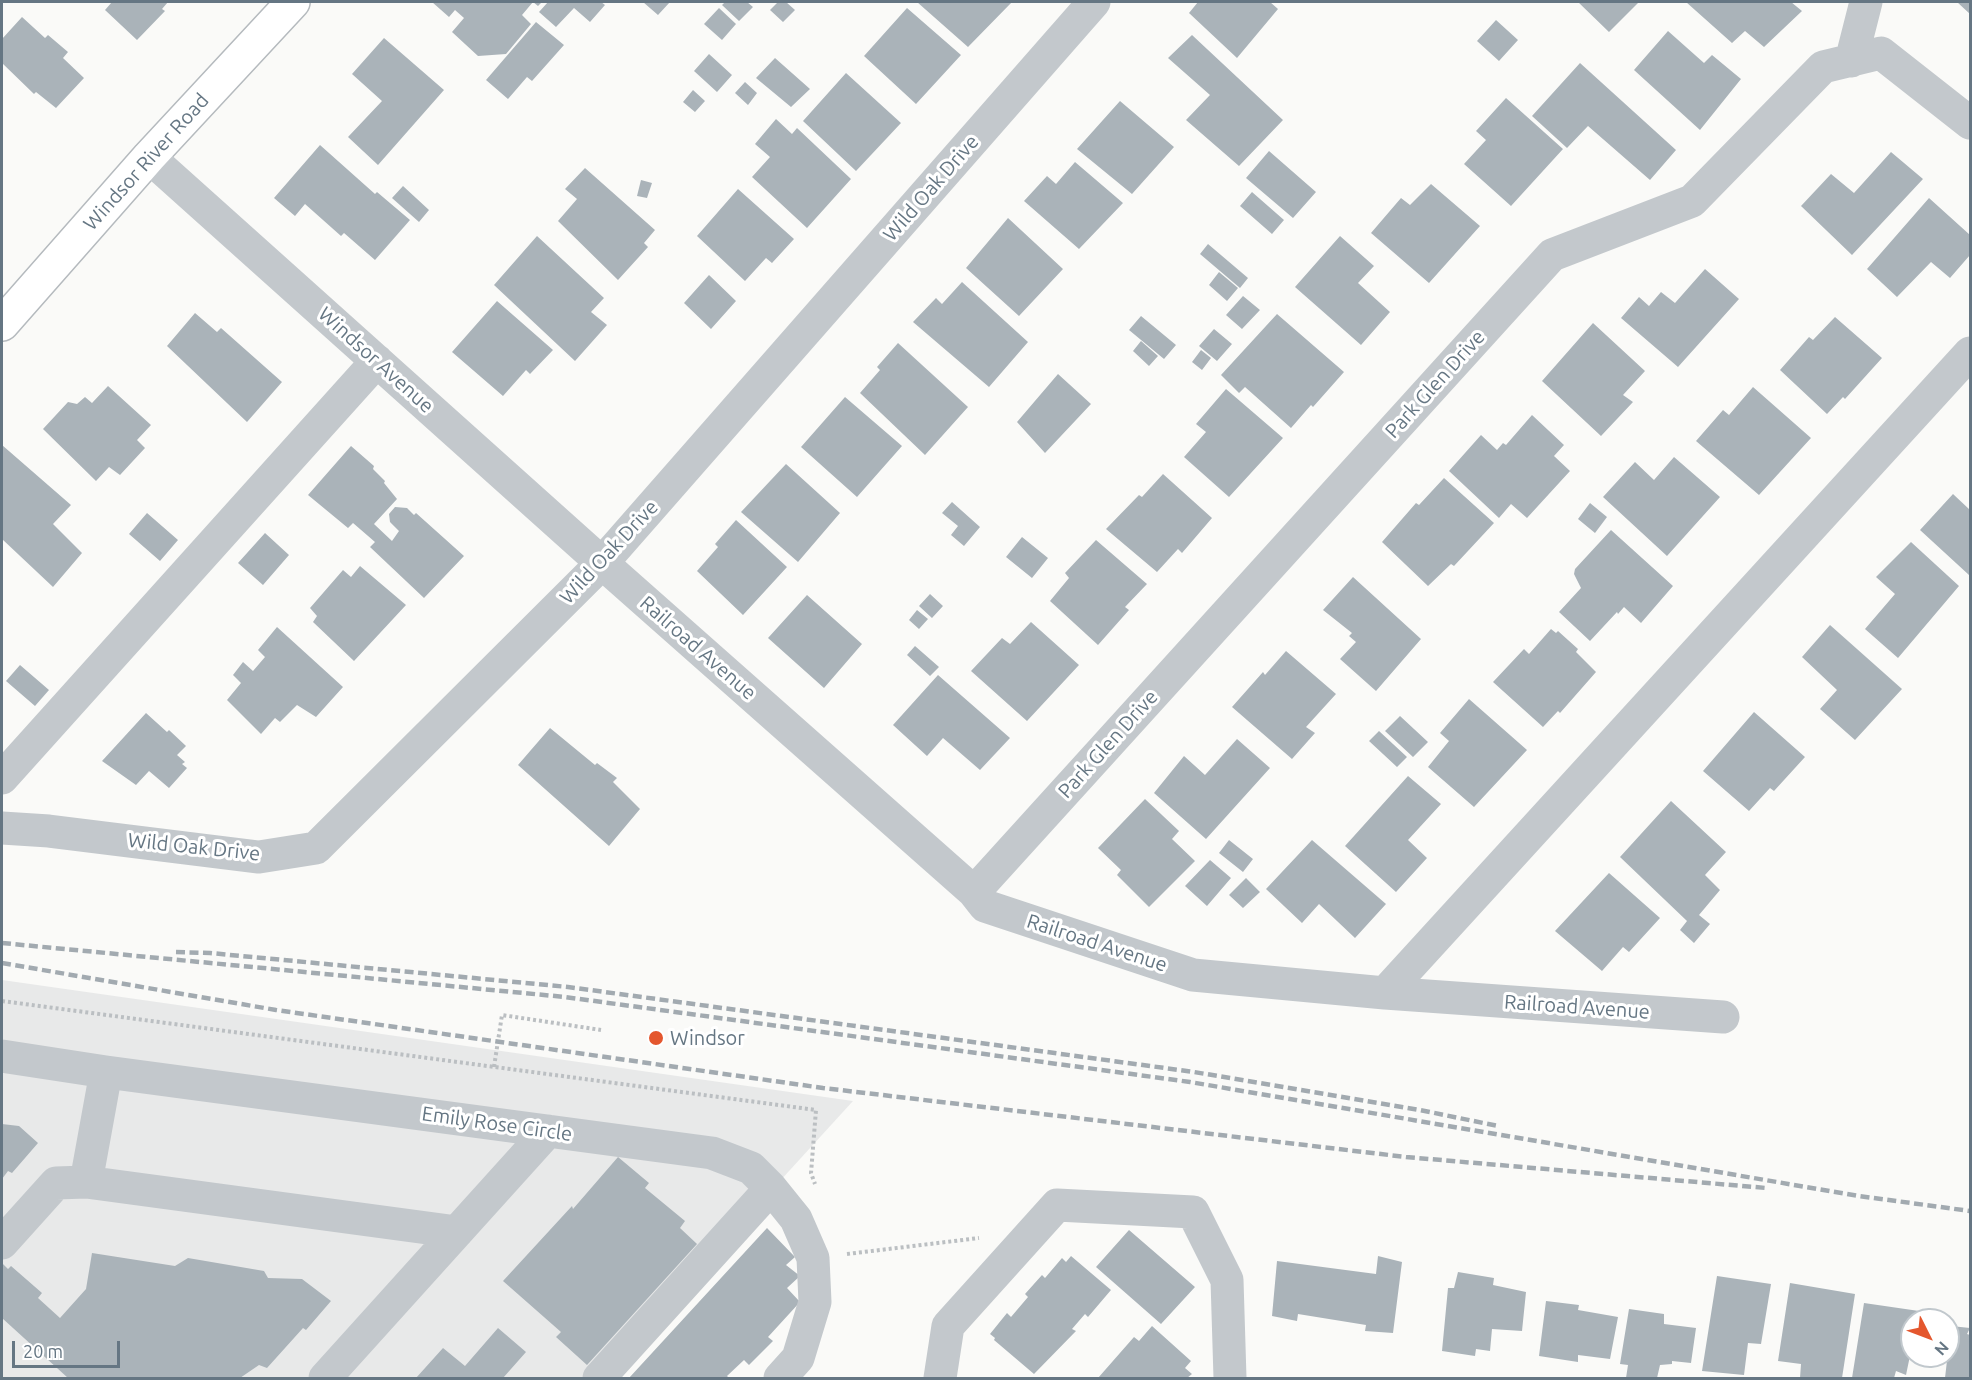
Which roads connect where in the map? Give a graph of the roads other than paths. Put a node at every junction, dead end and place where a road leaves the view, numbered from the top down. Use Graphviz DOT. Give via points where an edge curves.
graph roads {
  1 [pos="293,2"];
  2 [pos="1094,2"];
  3 [pos="1866,2"];
  4 [pos="1851,61"];
  5 [pos="1971,123"];
  6 [pos="150,157"];
  7 [pos="2,324"];
  8 [pos="1971,353"];
  9 [pos="378,362"];
  10 [pos="602,563"];
  11 [pos="2,778"];
  12 [pos="2,828"];
  13 [pos="974,892"];
  14 [pos="1385,993"];
  15 [pos="1723,1017"];
  16 [pos="2,1056"];
  17 [pos="106,1072"];
  18 [pos="548,1131"];
  19 [pos="86,1182"];
  20 [pos="771,1188"];
  21 [pos="457,1232"];
  22 [pos="2,1243"];
  23 [pos="325,1378"];
  24 [pos="599,1378"];
  25 [pos="780,1378"];
  26 [pos="940,1378"];
  27 [pos="1230,1378"];
  1 -- 6 [label="main road, Windsor River Road"];
  2 -- 10 [label="street, Wild Oak Drive"];
  3 -- 4 [label="street"];
  4 -- 5 [label="street, Park Glen Drive" via="1881,53"];
  4 -- 13 [label="street, Park Glen Drive" via="1822,67 1692,201 1552,255"];
  6 -- 7 [label="main road, Windsor River Road"];
  6 -- 9 [label="street, Windsor Avenue"];
  8 -- 14 [label="street"];
  9 -- 10 [label="street, Windsor Avenue"];
  9 -- 11 [label="street"];
  10 -- 12 [label="street, Wild Oak Drive" via="316,848 259,857"];
  10 -- 13 [label="street, Railroad Avenue"];
  13 -- 14 [label="street, Railroad Avenue" via="985,906 1193,975"];
  14 -- 15 [label="street, Railroad Avenue"];
  16 -- 17 [label="street, Emily Rose Circle"];
  17 -- 18 [label="street, Emily Rose Circle"];
  17 -- 19 [label="street"];
  18 -- 20 [label="street, Emily Rose Circle" via="712,1153 751,1168"];
  18 -- 21 [label="street"];
  19 -- 21 [label="street"];
  19 -- 22 [label="street" via="56,1183"];
  20 -- 24 [label="street"];
  20 -- 25 [label="street, Emily Rose Circle" via="796,1219 813,1258 815,1302 798,1358"];
  21 -- 23 [label="street"];
  26 -- 27 [label="street" via="948,1326 1057,1205 1193,1212 1227,1280"];
}
